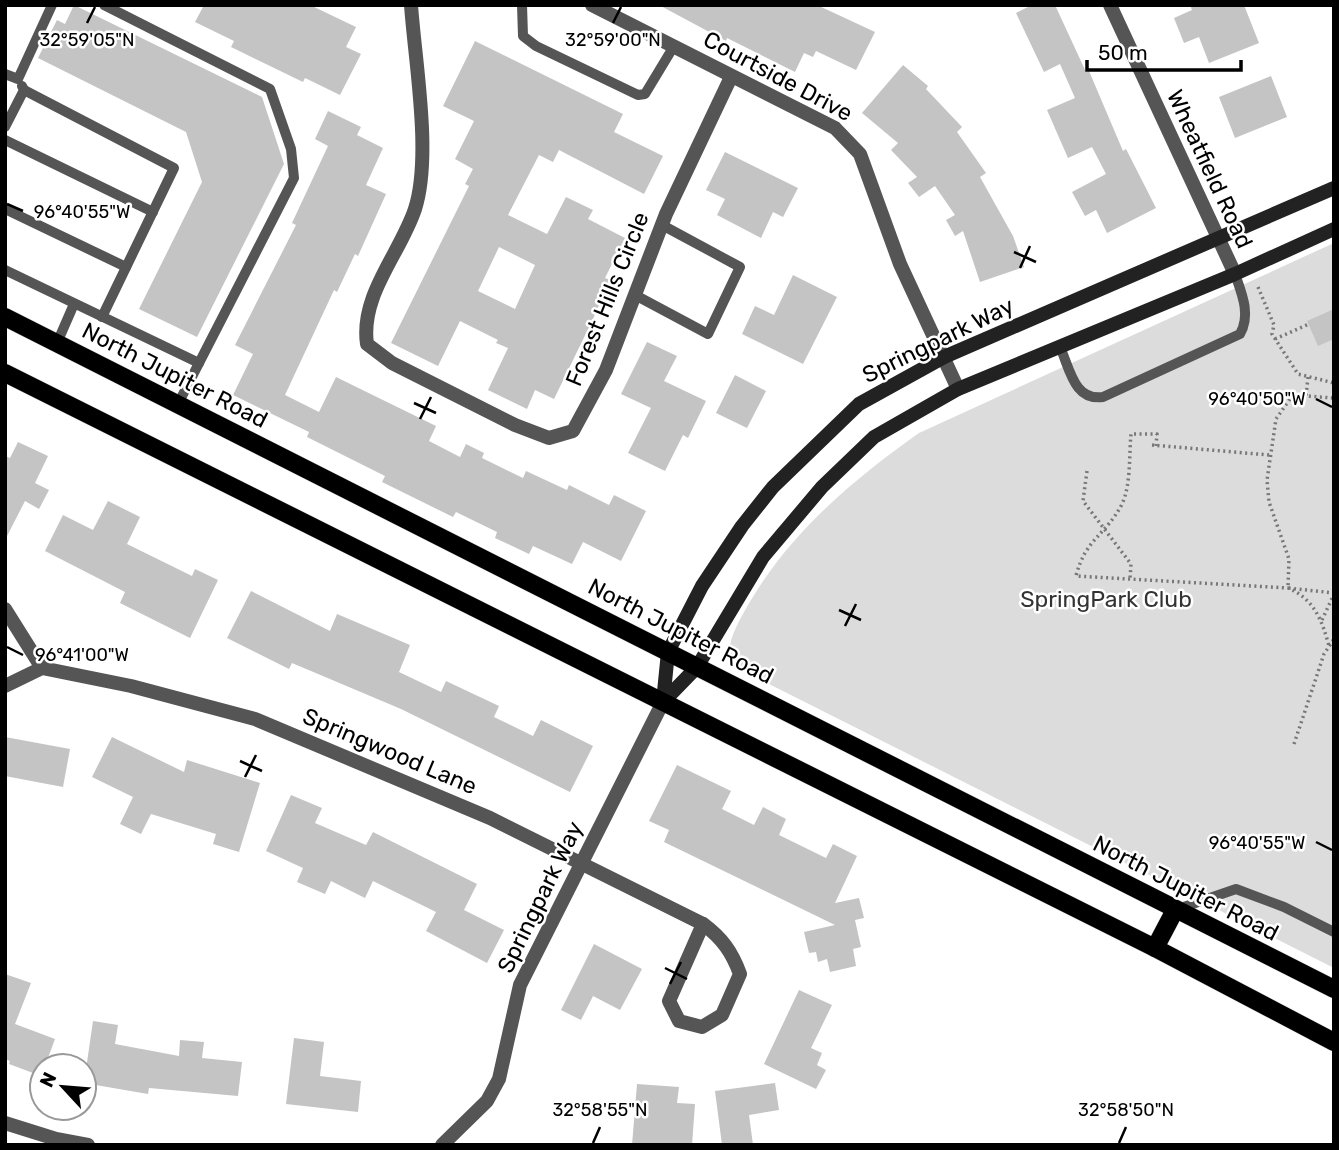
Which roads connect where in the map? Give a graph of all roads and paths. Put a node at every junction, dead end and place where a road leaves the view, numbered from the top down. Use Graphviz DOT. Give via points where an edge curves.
graph roads {
  1 [pos="52,5"];
  2 [pos="104,5"];
  3 [pos="411,5"];
  4 [pos="522,5"];
  5 [pos="592,5"];
  6 [pos="1110,5"];
  7 [pos="674,46"];
  8 [pos="5,74"];
  9 [pos="731,77"];
  10 [pos="18,79"];
  11 [pos="24,90"];
  12 [pos="5,127"];
  13 [pos="5,140"];
  14 [pos="1334,188"];
  15 [pos="5,209"];
  16 [pos="153,212"];
  17 [pos="662,225"];
  18 [pos="1334,229"];
  19 [pos="1219,240"];
  20 [pos="126,267"];
  21 [pos="5,271"];
  22 [pos="1235,275"];
  23 [pos="1258,287"];
  24 [pos="635,295"];
  25 [pos="74,304"];
  26 [pos="5,317"];
  27 [pos="102,317"];
  28 [pos="1309,324"];
  29 [pos="1275,339"];
  30 [pos="57,343"];
  31 [pos="1060,347"];
  32 [pos="944,357"];
  33 [pos="199,363"];
  34 [pos="5,373"];
  35 [pos="1308,377"];
  36 [pos="1334,383"];
  37 [pos="958,389"];
  38 [pos="1306,396"];
  39 [pos="1334,398"];
  40 [pos="178,404"];
  41 [pos="1269,455"];
  42 [pos="1087,471"];
  43 [pos="1104,528"];
  44 [pos="1130,579"];
  45 [pos="1288,588"];
  46 [pos="1334,593"];
  47 [pos="5,609"];
  48 [pos="1322,620"];
  49 [pos="1334,639"];
  50 [pos="1329,646"];
  51 [pos="668,652"];
  52 [pos="697,667"];
  53 [pos="42,668"];
  54 [pos="5,686"];
  55 [pos="663,702"];
  56 [pos="1294,744"];
  57 [pos="582,862"];
  58 [pos="1175,910"];
  59 [pos="703,925"];
  60 [pos="1334,932"];
  61 [pos="1155,948"];
  62 [pos="1334,989"];
  63 [pos="1334,1042"];
  64 [pos="5,1123"];
  65 [pos="88,1145"];
  66 [pos="442,1145"];
  1 -- 10 [label="lane"];
  2 -- 33 [label="lane" via="270,89 291,149 294,178"];
  3 -- 24 [label="street, Forest Hills Circle" via="421,175 415,209 371,304 365,328 367,344 392,363 549,438 573,431 606,370"];
  4 -- 7 [label="lane" via="523,36 536,46 638,94 645,94 653,84"];
  5 -- 7 [label="street, Courtside Drive"];
  6 -- 19 [label="street, Wheatfield Road"];
  7 -- 9 [label="street, Courtside Drive"];
  8 -- 10 [label="lane"];
  9 -- 17 [label="street, Forest Hills Circle"];
  9 -- 32 [label="street, Courtside Drive" via="835,128 850,140 860,154 900,264"];
  10 -- 11 [label="lane"];
  11 -- 12 [label="lane"];
  11 -- 16 [label="lane" via="174,168"];
  13 -- 16 [label="lane"];
  14 -- 19 [label="street, Springpark Way"];
  15 -- 20 [label="lane"];
  16 -- 20 [label="lane"];
  17 -- 24 [label="street, Forest Hills Circle"];
  17 -- 24 [label="lane" via="740,267 708,334"];
  18 -- 22 [label="street, Springpark Way"];
  19 -- 22 [label="street, Wheatfield Road"];
  19 -- 32 [label="street, Springpark Way"];
  20 -- 27 [label="lane"];
  21 -- 25 [label="lane"];
  22 -- 31 [label="street, Springpark Way"];
  22 -- 31 [label="lane" via="1245,313 1240,334 1103,397 1079,392"];
  23 -- 29 [label="path"];
  25 -- 27 [label="lane"];
  25 -- 30 [label="lane"];
  26 -- 30 [label="main road, North Jupiter Road"];
  27 -- 33 [label="lane"];
  28 -- 29 [label="path"];
  29 -- 35 [label="path" via="1292,368"];
  30 -- 40 [label="main road, North Jupiter Road"];
  31 -- 37 [label="street, Springpark Way"];
  32 -- 37 [label="street, Courtside Drive"];
  32 -- 51 [label="street, Springpark Way" via="859,404 801,457 742,526 702,586"];
  33 -- 40 [label="lane"];
  34 -- 55 [label="main road"];
  35 -- 36 [label="path"];
  35 -- 38 [label="path"];
  37 -- 52 [label="street, Springpark Way" via="874,437 822,487 763,557"];
  38 -- 39 [label="path"];
  38 -- 41 [label="path" via="1284,404"];
  40 -- 51 [label="main road, North Jupiter Road"];
  41 -- 43 [label="path" via="1154,446 1157,434 1131,434 1124,500"];
  41 -- 45 [label="path" via="1269,502 1289,559"];
  42 -- 43 [label="path" via="1083,501"];
  43 -- 44 [label="path" via="1131,564"];
  43 -- 44 [label="path" via="1085,550 1076,576"];
  44 -- 45 [label="path"];
  45 -- 46 [label="path"];
  45 -- 48 [label="path" via="1303,595"];
  46 -- 48 [label="path"];
  47 -- 53 [label="street"];
  48 -- 50 [label="path"];
  49 -- 50 [label="path"];
  50 -- 56 [label="path"];
  51 -- 52 [label="main road, North Jupiter Road"];
  51 -- 55 [label="street, Springpark Way"];
  52 -- 55 [label="street, Springpark Way"];
  52 -- 58 [label="main road, North Jupiter Road"];
  53 -- 54 [label="street"];
  53 -- 57 [label="street, Springwood Lane" via="255,719"];
  55 -- 57 [label="street, Springpark Way"];
  55 -- 61 [label="main road"];
  57 -- 59 [label="street, Springwood Lane"];
  57 -- 66 [label="street, Springpark Way" via="520,985 499,1079 487,1101"];
  58 -- 60 [label="lane" via="1236,889"];
  58 -- 61 [label="main road"];
  58 -- 62 [label="main road, North Jupiter Road"];
  59 -- 59 [label="street, Springwood Lane" via="732,953 740,974 722,1015 702,1027 679,1021 669,1001"];
  61 -- 63 [label="main road"];
  64 -- 65 [label="street"];
}
